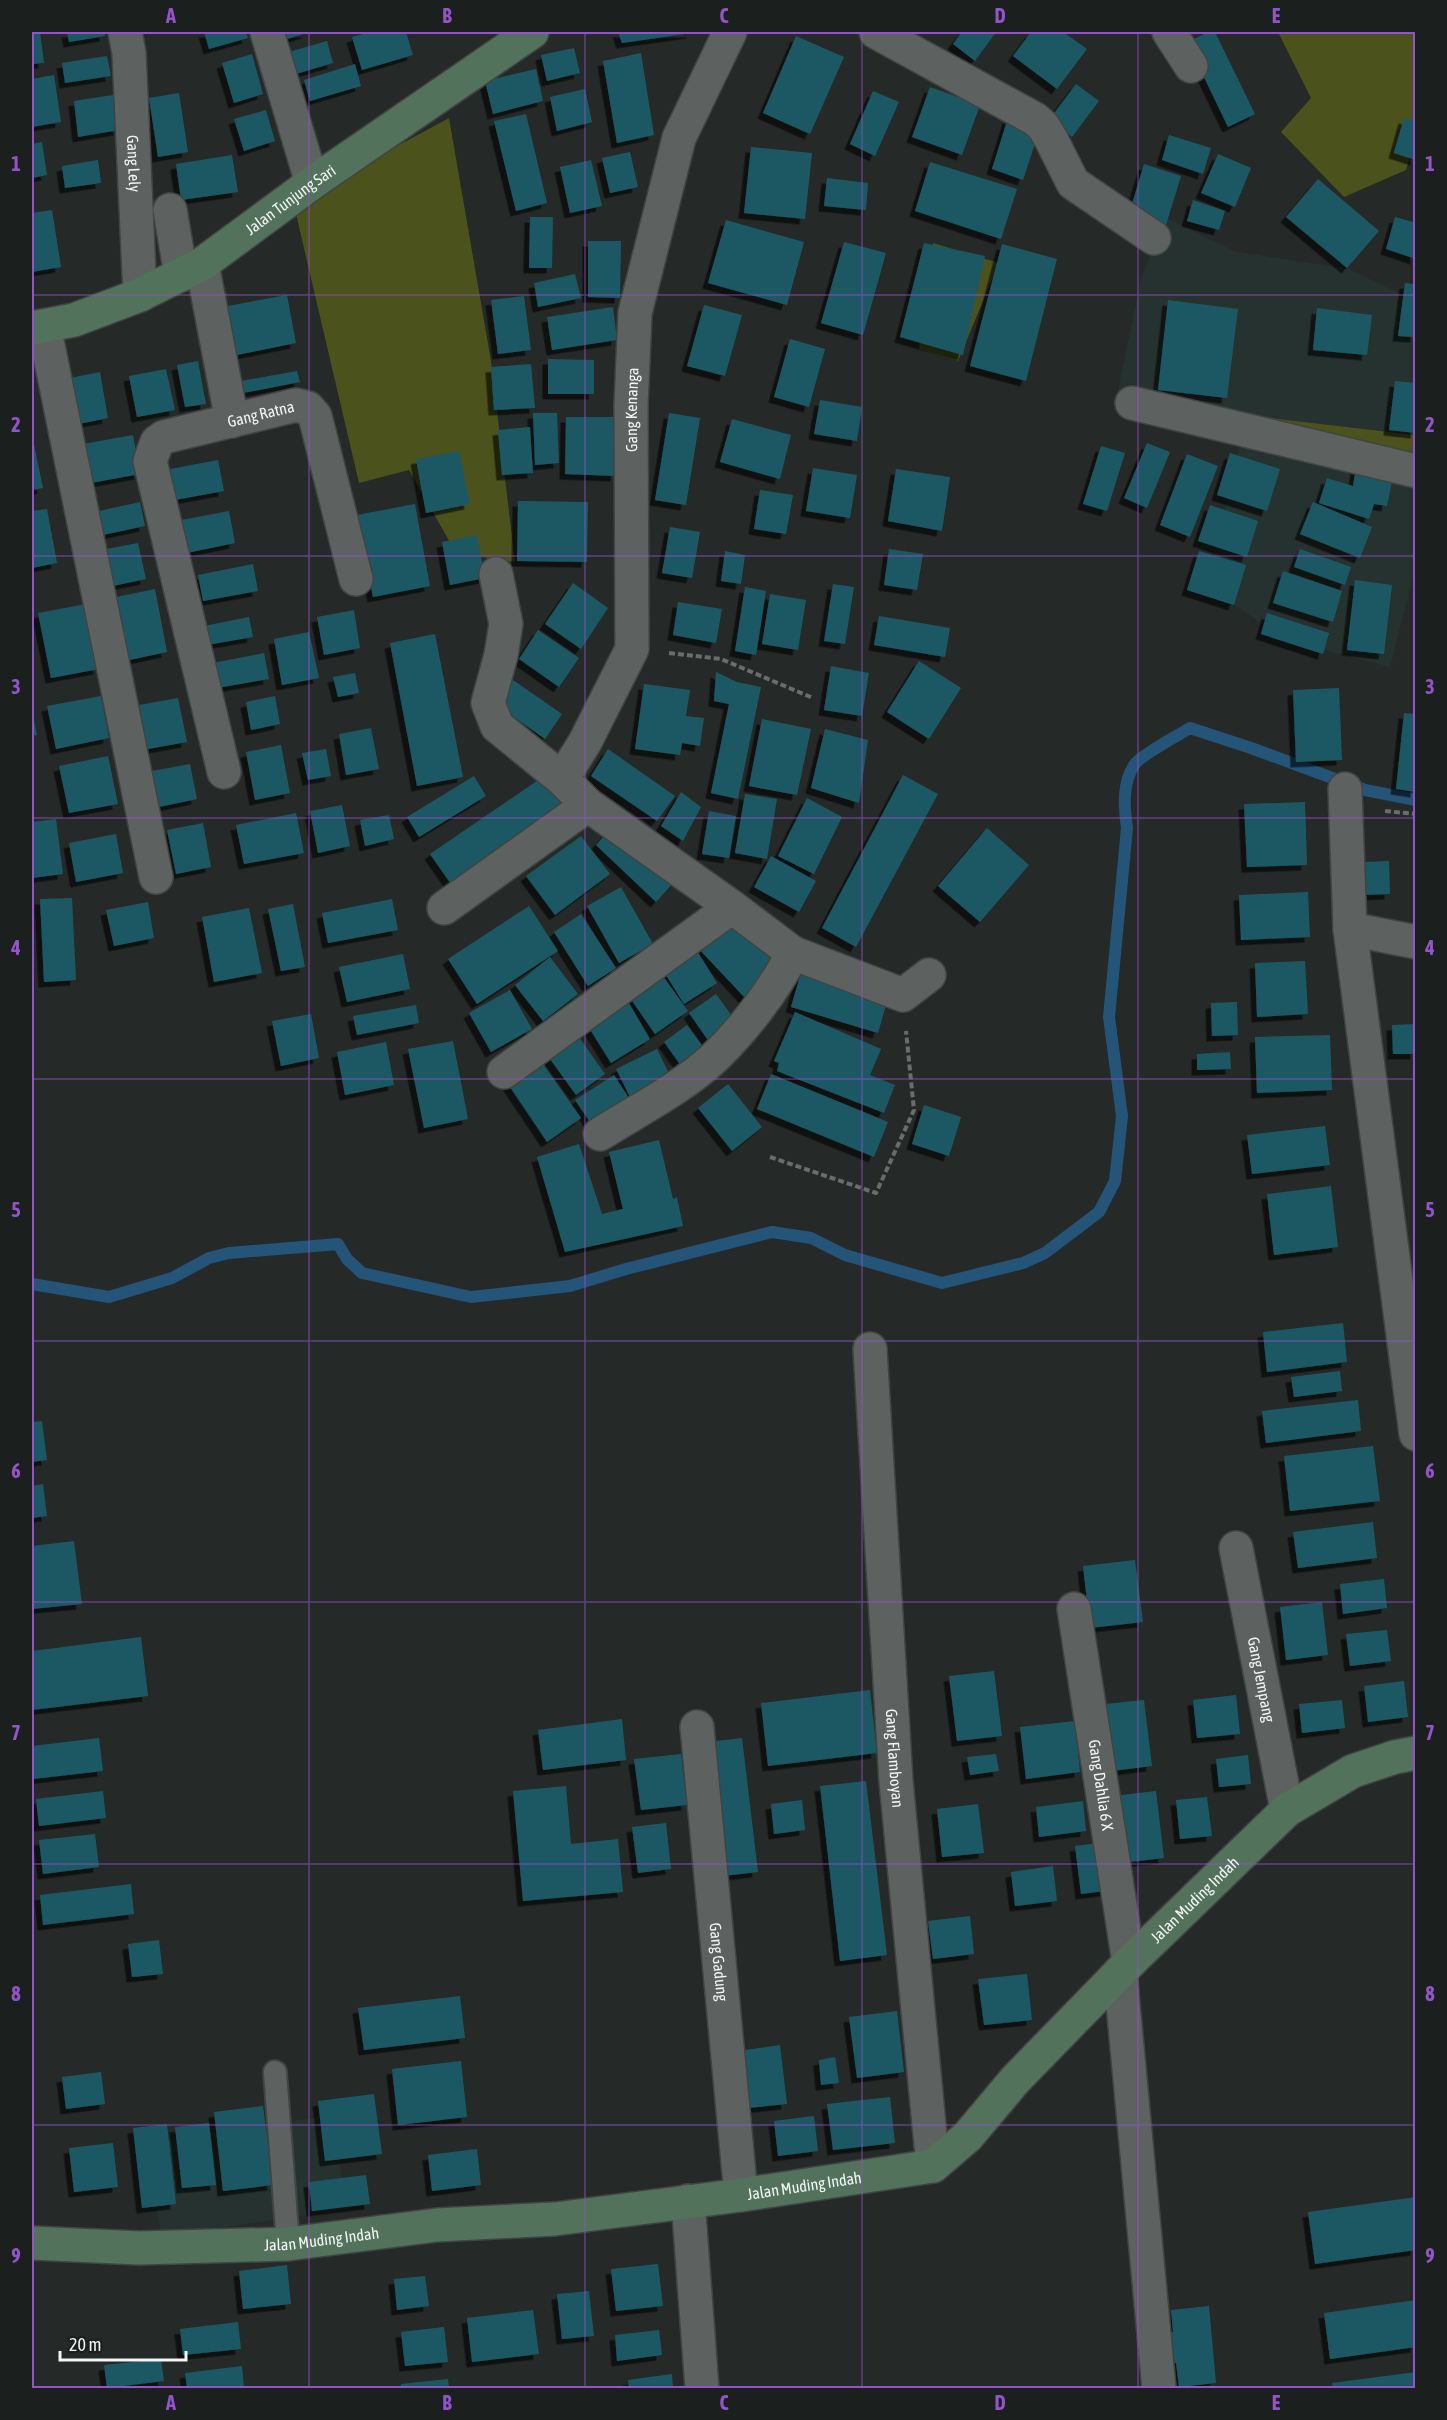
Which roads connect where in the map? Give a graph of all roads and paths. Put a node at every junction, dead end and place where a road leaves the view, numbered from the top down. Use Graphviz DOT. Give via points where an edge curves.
graph roads {
  1 [pos="125,32"];
  2 [pos="267,32"];
  3 [pos="532,32"];
  4 [pos="876,32"];
  5 [pos="1169,32"];
  6 [pos="726,34"];
  7 [pos="1191,66"];
  8 [pos="312,183"];
  9 [pos="170,210"];
  10 [pos="1154,238"];
  11 [pos="192,269"];
  12 [pos="140,295"];
  13 [pos="38,327"];
  14 [pos="1132,403"];
  15 [pos="232,421"];
  16 [pos="1416,471"];
  17 [pos="496,574"];
  18 [pos="356,579"];
  19 [pos="632,649"];
  20 [pos="813,698"];
  21 [pos="224,772"];
  22 [pos="562,779"];
  23 [pos="1345,789"];
  24 [pos="588,805"];
  25 [pos="156,877"];
  26 [pos="732,907"];
  27 [pos="444,908"];
  28 [pos="1350,929"];
  29 [pos="1416,942"];
  30 [pos="792,953"];
  31 [pos="929,975"];
  32 [pos="903,994"];
  33 [pos="504,1072"];
  34 [pos="600,1134"];
  35 [pos="770,1157"];
  36 [pos="870,1349"];
  37 [pos="1416,1434"];
  38 [pos="1236,1548"];
  39 [pos="1074,1608"];
  40 [pos="697,1727"];
  41 [pos="1416,1753"];
  42 [pos="1287,1810"];
  43 [pos="1125,1967"];
  44 [pos="275,2072"];
  45 [pos="933,2166"];
  46 [pos="741,2195"];
  47 [pos="688,2201"];
  48 [pos="32,2243"];
  49 [pos="288,2244"];
  50 [pos="702,2388"];
  51 [pos="1159,2388"];
  1 -- 12 [label="street, Gang Lely"];
  2 -- 8 [label="street"];
  3 -- 8 [label="street, Jalan Tunjung Sari"];
  4 -- 10 [label="street" via="1035,119 1051,139 1073,183"];
  5 -- 7 [label="street"];
  6 -- 19 [label="street, Gang Kenanga" via="679,138 635,313 631,405"];
  8 -- 11 [label="street, Jalan Tunjung Sari"];
  9 -- 11 [label="street"];
  11 -- 12 [label="street, Jalan Tunjung Sari"];
  11 -- 15 [label="street, Gang Ratna"];
  12 -- 13 [label="street, Jalan Tunjung Sari" via="74,320"];
  13 -- 25 [label="street"];
  14 -- 16 [label="street"];
  15 -- 18 [label="street, Gang Ratna" via="296,405 308,408 315,416"];
  15 -- 21 [label="street" via="164,436 157,442 150,461"];
  17 -- 22 [label="street" via="506,624 488,703 497,726"];
  19 -- 20 [label="path" via="721,659"];
  19 -- 22 [label="street, Gang Kenanga"];
  22 -- 24 [label="street"];
  23 -- 28 [label="street"];
  24 -- 26 [label="street"];
  24 -- 27 [label="street"];
  26 -- 30 [label="street"];
  26 -- 33 [label="street"];
  28 -- 29 [label="street"];
  28 -- 37 [label="street"];
  30 -- 32 [label="street"];
  30 -- 34 [label="street" via="755,1010 715,1057 684,1082"];
  31 -- 32 [label="street"];
  32 -- 35 [label="path" via="914,1110 876,1193"];
  36 -- 45 [label="street, Gang Flamboyan" via="896,1781"];
  38 -- 42 [label="street, Gang Jempang"];
  39 -- 43 [label="street, Gang Dahlia 6 X"];
  40 -- 46 [label="street, Gang Gadung"];
  41 -- 42 [label="street, Jalan Muding Indah" via="1353,1771"];
  42 -- 43 [label="street, Jalan Muding Indah"];
  43 -- 45 [label="street, Jalan Muding Indah" via="1015,2080 968,2136"];
  43 -- 51 [label="street, Gang Dahlia 6 X"];
  44 -- 49 [label="lane"];
  45 -- 46 [label="street, Jalan Muding Indah"];
  46 -- 47 [label="street, Jalan Muding Indah"];
  47 -- 49 [label="street, Jalan Muding Indah" via="555,2219 437,2225"];
  47 -- 50 [label="street"];
  48 -- 49 [label="street, Jalan Muding Indah" via="139,2248"];
}
